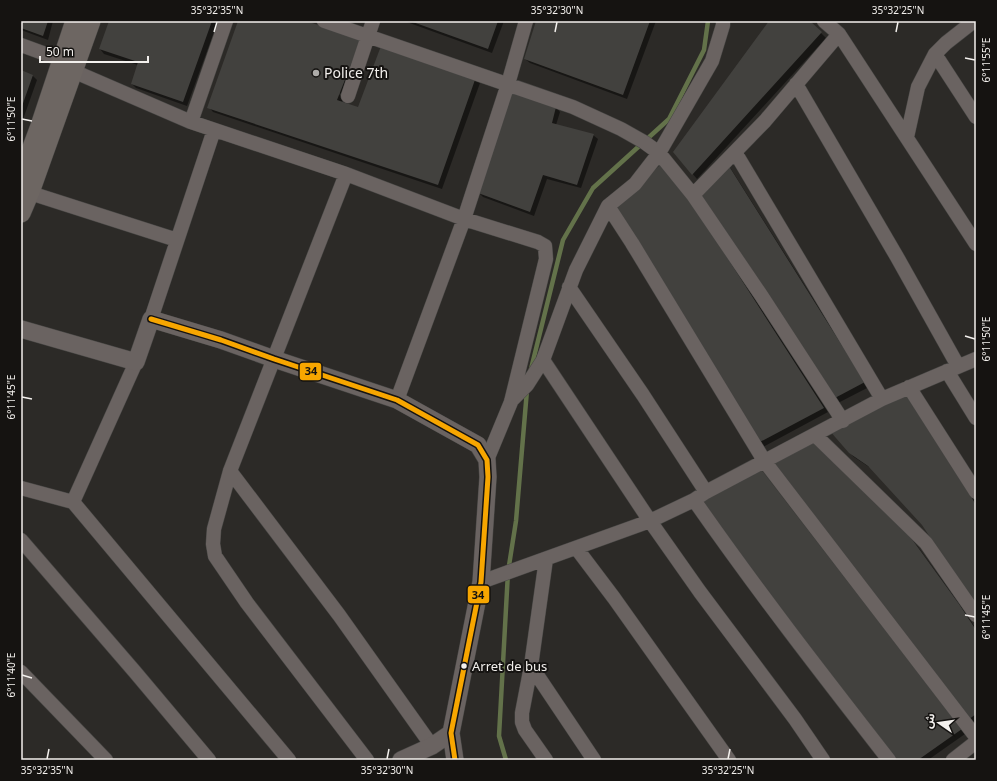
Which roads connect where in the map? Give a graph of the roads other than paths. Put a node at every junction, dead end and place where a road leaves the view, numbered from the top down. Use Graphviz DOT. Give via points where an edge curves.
graph roads {
  1 [pos="75,21"];
  2 [pos="91,21"];
  3 [pos="226,21"];
  4 [pos="324,21"];
  5 [pos="373,21"];
  6 [pos="526,21"];
  7 [pos="723,21"];
  8 [pos="824,21"];
  9 [pos="974,21"];
  10 [pos="839,34"];
  11 [pos="367,36"];
  12 [pos="21,45"];
  13 [pos="935,54"];
  14 [pos="68,66"];
  15 [pos="508,84"];
  16 [pos="796,84"];
  17 [pos="348,96"];
  18 [pos="976,117"];
  19 [pos="191,122"];
  20 [pos="214,130"];
  21 [pos="907,138"];
  22 [pos="735,152"];
  23 [pos="659,153"];
  24 [pos="346,174"];
  25 [pos="24,186"];
  26 [pos="693,195"];
  27 [pos="608,206"];
  28 [pos="21,213"];
  29 [pos="464,219"];
  30 [pos="177,240"];
  31 [pos="976,244"];
  32 [pos="568,287"];
  33 [pos="151,319"];
  34 [pos="21,329"];
  35 [pos="274,359"];
  36 [pos="976,359"];
  37 [pos="543,360"];
  38 [pos="136,362"];
  39 [pos="952,369"];
  40 [pos="909,387"];
  41 [pos="397,400"];
  42 [pos="882,400"];
  43 [pos="511,402"];
  44 [pos="976,418"];
  45 [pos="843,421"];
  46 [pos="815,435"];
  47 [pos="487,460"];
  48 [pos="765,462"];
  49 [pos="230,471"];
  50 [pos="21,488"];
  51 [pos="706,492"];
  52 [pos="976,492"];
  53 [pos="694,500"];
  54 [pos="73,502"];
  55 [pos="650,521"];
  56 [pos="21,540"];
  57 [pos="576,549"];
  58 [pos="546,559"];
  59 [pos="481,582"];
  60 [pos="976,615"];
  61 [pos="531,666"];
  62 [pos="21,672"];
  63 [pos="451,733"];
  64 [pos="976,737"];
  65 [pos="976,742"];
  66 [pos="432,746"];
  67 [pos="106,760"];
  68 [pos="209,760"];
  69 [pos="289,760"];
  70 [pos="367,760"];
  71 [pos="401,760"];
  72 [pos="455,760"];
  73 [pos="546,760"];
  74 [pos="594,760"];
  75 [pos="729,760"];
  76 [pos="823,760"];
  77 [pos="889,760"];
  78 [pos="953,760"];
  1 -- 14 [label="main road"];
  2 -- 14 [label="main road"];
  3 -- 19 [label="street"];
  4 -- 11 [label="street"];
  5 -- 11 [label="street"];
  6 -- 15 [label="street"];
  7 -- 23 [label="street" via="712,61"];
  8 -- 10 [label="street"];
  9 -- 13 [label="street"];
  10 -- 16 [label="street"];
  10 -- 21 [label="street"];
  11 -- 15 [label="street"];
  11 -- 17 [label="street"];
  12 -- 14 [label="street"];
  13 -- 18 [label="street"];
  13 -- 21 [label="street" via="918,87"];
  14 -- 19 [label="street"];
  14 -- 25 [label="main road"];
  15 -- 23 [label="street" via="573,107 621,129"];
  15 -- 29 [label="street"];
  16 -- 22 [label="street"];
  16 -- 39 [label="street" via="897,257"];
  19 -- 20 [label="street"];
  20 -- 24 [label="street"];
  20 -- 30 [label="street"];
  21 -- 31 [label="street"];
  22 -- 26 [label="street"];
  22 -- 42 [label="street"];
  23 -- 26 [label="street"];
  23 -- 27 [label="street" via="634,184"];
  24 -- 29 [label="street"];
  24 -- 35 [label="street"];
  25 -- 28 [label="main road"];
  25 -- 30 [label="street"];
  26 -- 45 [label="street"];
  27 -- 32 [label="street"];
  27 -- 48 [label="street"];
  29 -- 41 [label="street"];
  29 -- 43 [label="street" via="545,246 546,260"];
  30 -- 33 [label="street"];
  32 -- 37 [label="street"];
  32 -- 51 [label="street"];
  33 -- 35 [label="street"];
  33 -- 38 [label="street"];
  34 -- 38 [label="street"];
  35 -- 41 [label="street"];
  35 -- 49 [label="street"];
  36 -- 39 [label="street"];
  37 -- 43 [label="street" via="527,385"];
  37 -- 55 [label="street"];
  38 -- 54 [label="street"];
  39 -- 40 [label="street"];
  39 -- 44 [label="street"];
  40 -- 42 [label="street"];
  40 -- 52 [label="street"];
  41 -- 47 [label="street" via="478,445"];
  42 -- 45 [label="street"];
  43 -- 47 [label="street"];
  45 -- 46 [label="street"];
  46 -- 48 [label="street"];
  46 -- 60 [label="street" via="926,543"];
  47 -- 59 [label="street"];
  48 -- 51 [label="street"];
  48 -- 64 [label="street"];
  49 -- 66 [label="street" via="339,615"];
  49 -- 70 [label="street" via="214,529 215,556"];
  50 -- 54 [label="street"];
  51 -- 53 [label="street"];
  53 -- 55 [label="street"];
  53 -- 77 [label="street" via="794,638"];
  54 -- 69 [label="street"];
  55 -- 57 [label="street"];
  55 -- 76 [label="street"];
  56 -- 68 [label="street"];
  57 -- 58 [label="street"];
  57 -- 75 [label="street"];
  58 -- 59 [label="street"];
  58 -- 61 [label="street"];
  59 -- 63 [label="street"];
  61 -- 73 [label="street" via="522,722"];
  61 -- 74 [label="street"];
  62 -- 67 [label="street"];
  63 -- 66 [label="street"];
  63 -- 72 [label="street"];
  65 -- 78 [label="street"];
  66 -- 71 [label="street"];
}
